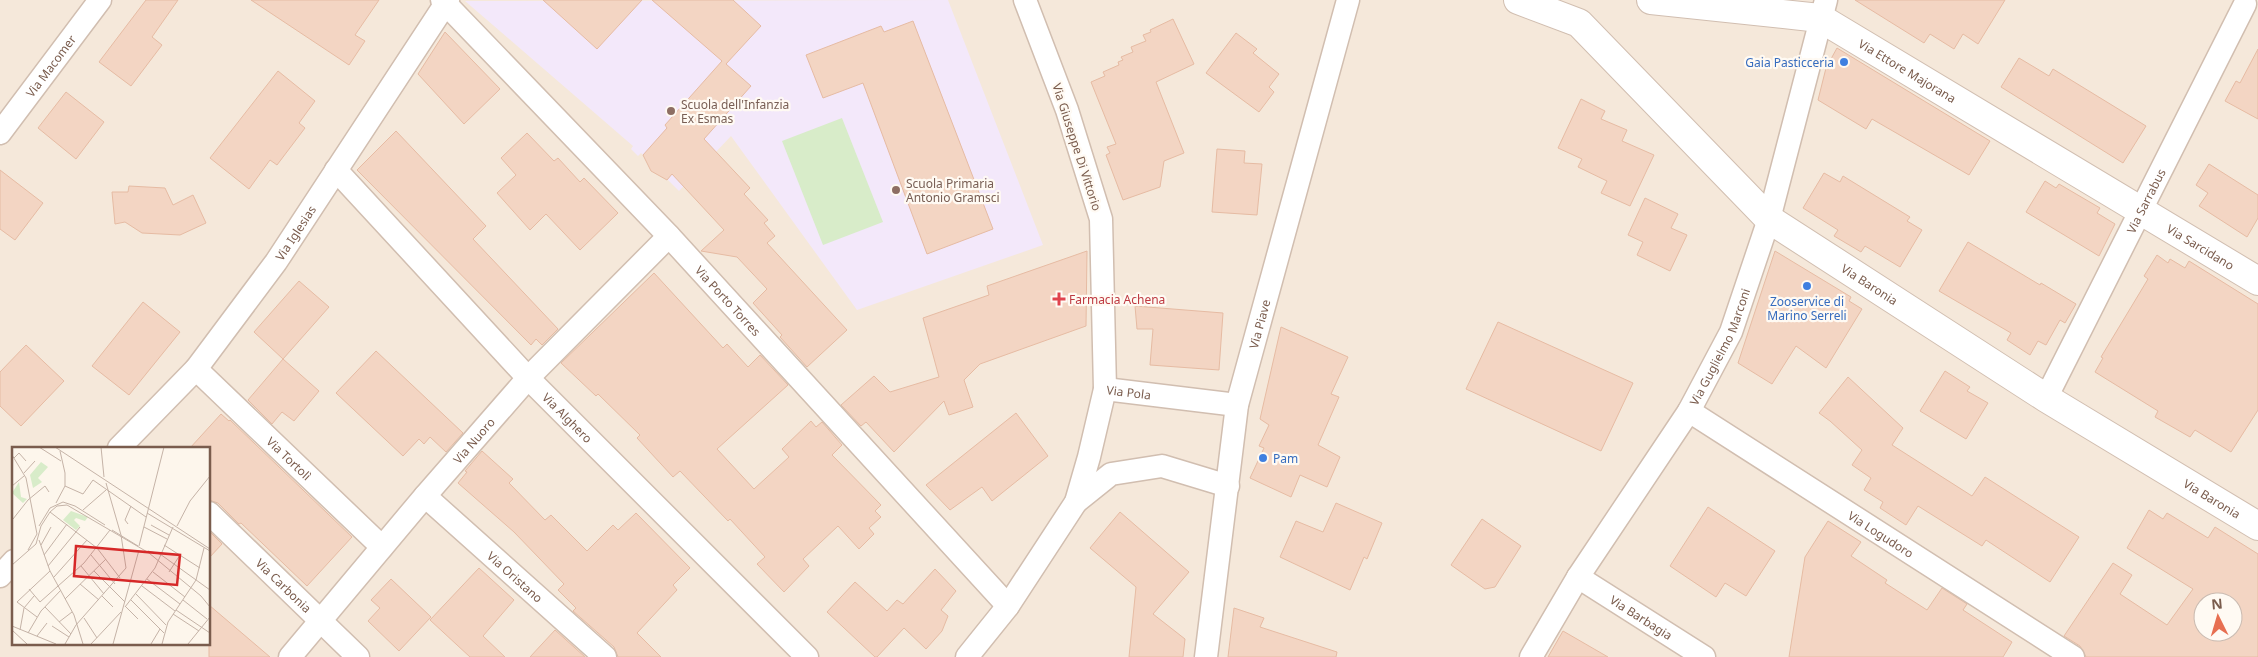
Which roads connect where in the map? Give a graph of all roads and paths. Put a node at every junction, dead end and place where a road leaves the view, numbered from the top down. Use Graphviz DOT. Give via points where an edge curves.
graph roads {
  1 [pos="100,0"];
  2 [pos="1025,0"];
  3 [pos="1348,0"];
  4 [pos="1518,0"];
  5 [pos="1651,0"];
  6 [pos="446,1"];
  7 [pos="2247,5"];
  8 [pos="1823,9"];
  9 [pos="0,133"];
  10 [pos="336,170"];
  11 [pos="2143,210"];
  12 [pos="1769,218"];
  13 [pos="669,236"];
  14 [pos="2258,281"];
  15 [pos="196,369"];
  16 [pos="528,378"];
  17 [pos="1105,389"];
  18 [pos="2046,398"];
  19 [pos="1238,405"];
  20 [pos="1689,411"];
  21 [pos="130,445"];
  22 [pos="1228,486"];
  23 [pos="425,496"];
  24 [pos="1076,502"];
  25 [pos="210,514"];
  26 [pos="2258,526"];
  27 [pos="382,547"];
  28 [pos="12,563"];
  29 [pos="0,576"];
  30 [pos="1578,577"];
  31 [pos="1008,606"];
  32 [pos="321,621"];
  33 [pos="290,657"];
  34 [pos="358,657"];
  35 [pos="605,657"];
  36 [pos="807,657"];
  37 [pos="967,657"];
  38 [pos="1206,657"];
  39 [pos="1531,657"];
  40 [pos="1704,657"];
  41 [pos="2073,657"];
  1 -- 9 [label="street, Via Macomer"];
  2 -- 17 [label="street, Via Giuseppe Di Vittorio" via="1067,110 1101,219"];
  3 -- 19 [label="street, Via Piave"];
  4 -- 12 [label="street, Via Baronia" via="1579,23"];
  5 -- 8 [label="street, Via Ettore Majorana"];
  6 -- 10 [label="street, Via Iglesias"];
  6 -- 13 [label="street, Via Porto Torres"];
  7 -- 11 [label="street, Via Sarrabus"];
  8 -- 11 [label="street, Via Ettore Majorana"];
  8 -- 12 [label="street, Via Guglielmo Marconi"];
  10 -- 15 [label="street, Via Iglesias" via="276,262"];
  10 -- 16 [label="street, Via Alghero"];
  11 -- 14 [label="street, Via Sarcidano"];
  11 -- 18 [label="street, Via Sarrabus"];
  12 -- 18 [label="street, Via Baronia"];
  12 -- 20 [label="street, Via Guglielmo Marconi" via="1731,332"];
  13 -- 16 [label="street, Via Nuoro"];
  13 -- 31 [label="street, Via Porto Torres"];
  15 -- 21 [label="street, Via Iglesias"];
  15 -- 27 [label="street, Via Tortolì"];
  16 -- 23 [label="street, Via Nuoro"];
  16 -- 36 [label="street, Via Alghero"];
  17 -- 19 [label="street, Via Pola"];
  17 -- 24 [label="street, Via Pola"];
  18 -- 26 [label="street, Via Baronia"];
  19 -- 22 [label="street, Via Piave"];
  20 -- 30 [label="street, Via Guglielmo Marconi"];
  20 -- 41 [label="street, Via Logudoro"];
  22 -- 24 [label="street, Via Pola" via="1162,466 1111,474"];
  22 -- 38 [label="street, Via Piave"];
  23 -- 27 [label="street, Via Nuoro"];
  23 -- 35 [label="street, Via Oristano"];
  24 -- 31 [label="street, Via Pola"];
  25 -- 32 [label="street, Via Carbonia"];
  27 -- 32 [label="street, Via Nuoro"];
  28 -- 29 [label="street"];
  30 -- 39 [label="street, Via Guglielmo Marconi"];
  30 -- 40 [label="street, Via Barbagia"];
  31 -- 37 [label="street, Via Pola"];
  32 -- 33 [label="street, Via Nuoro"];
  32 -- 34 [label="street, Via Carbonia"];
}
